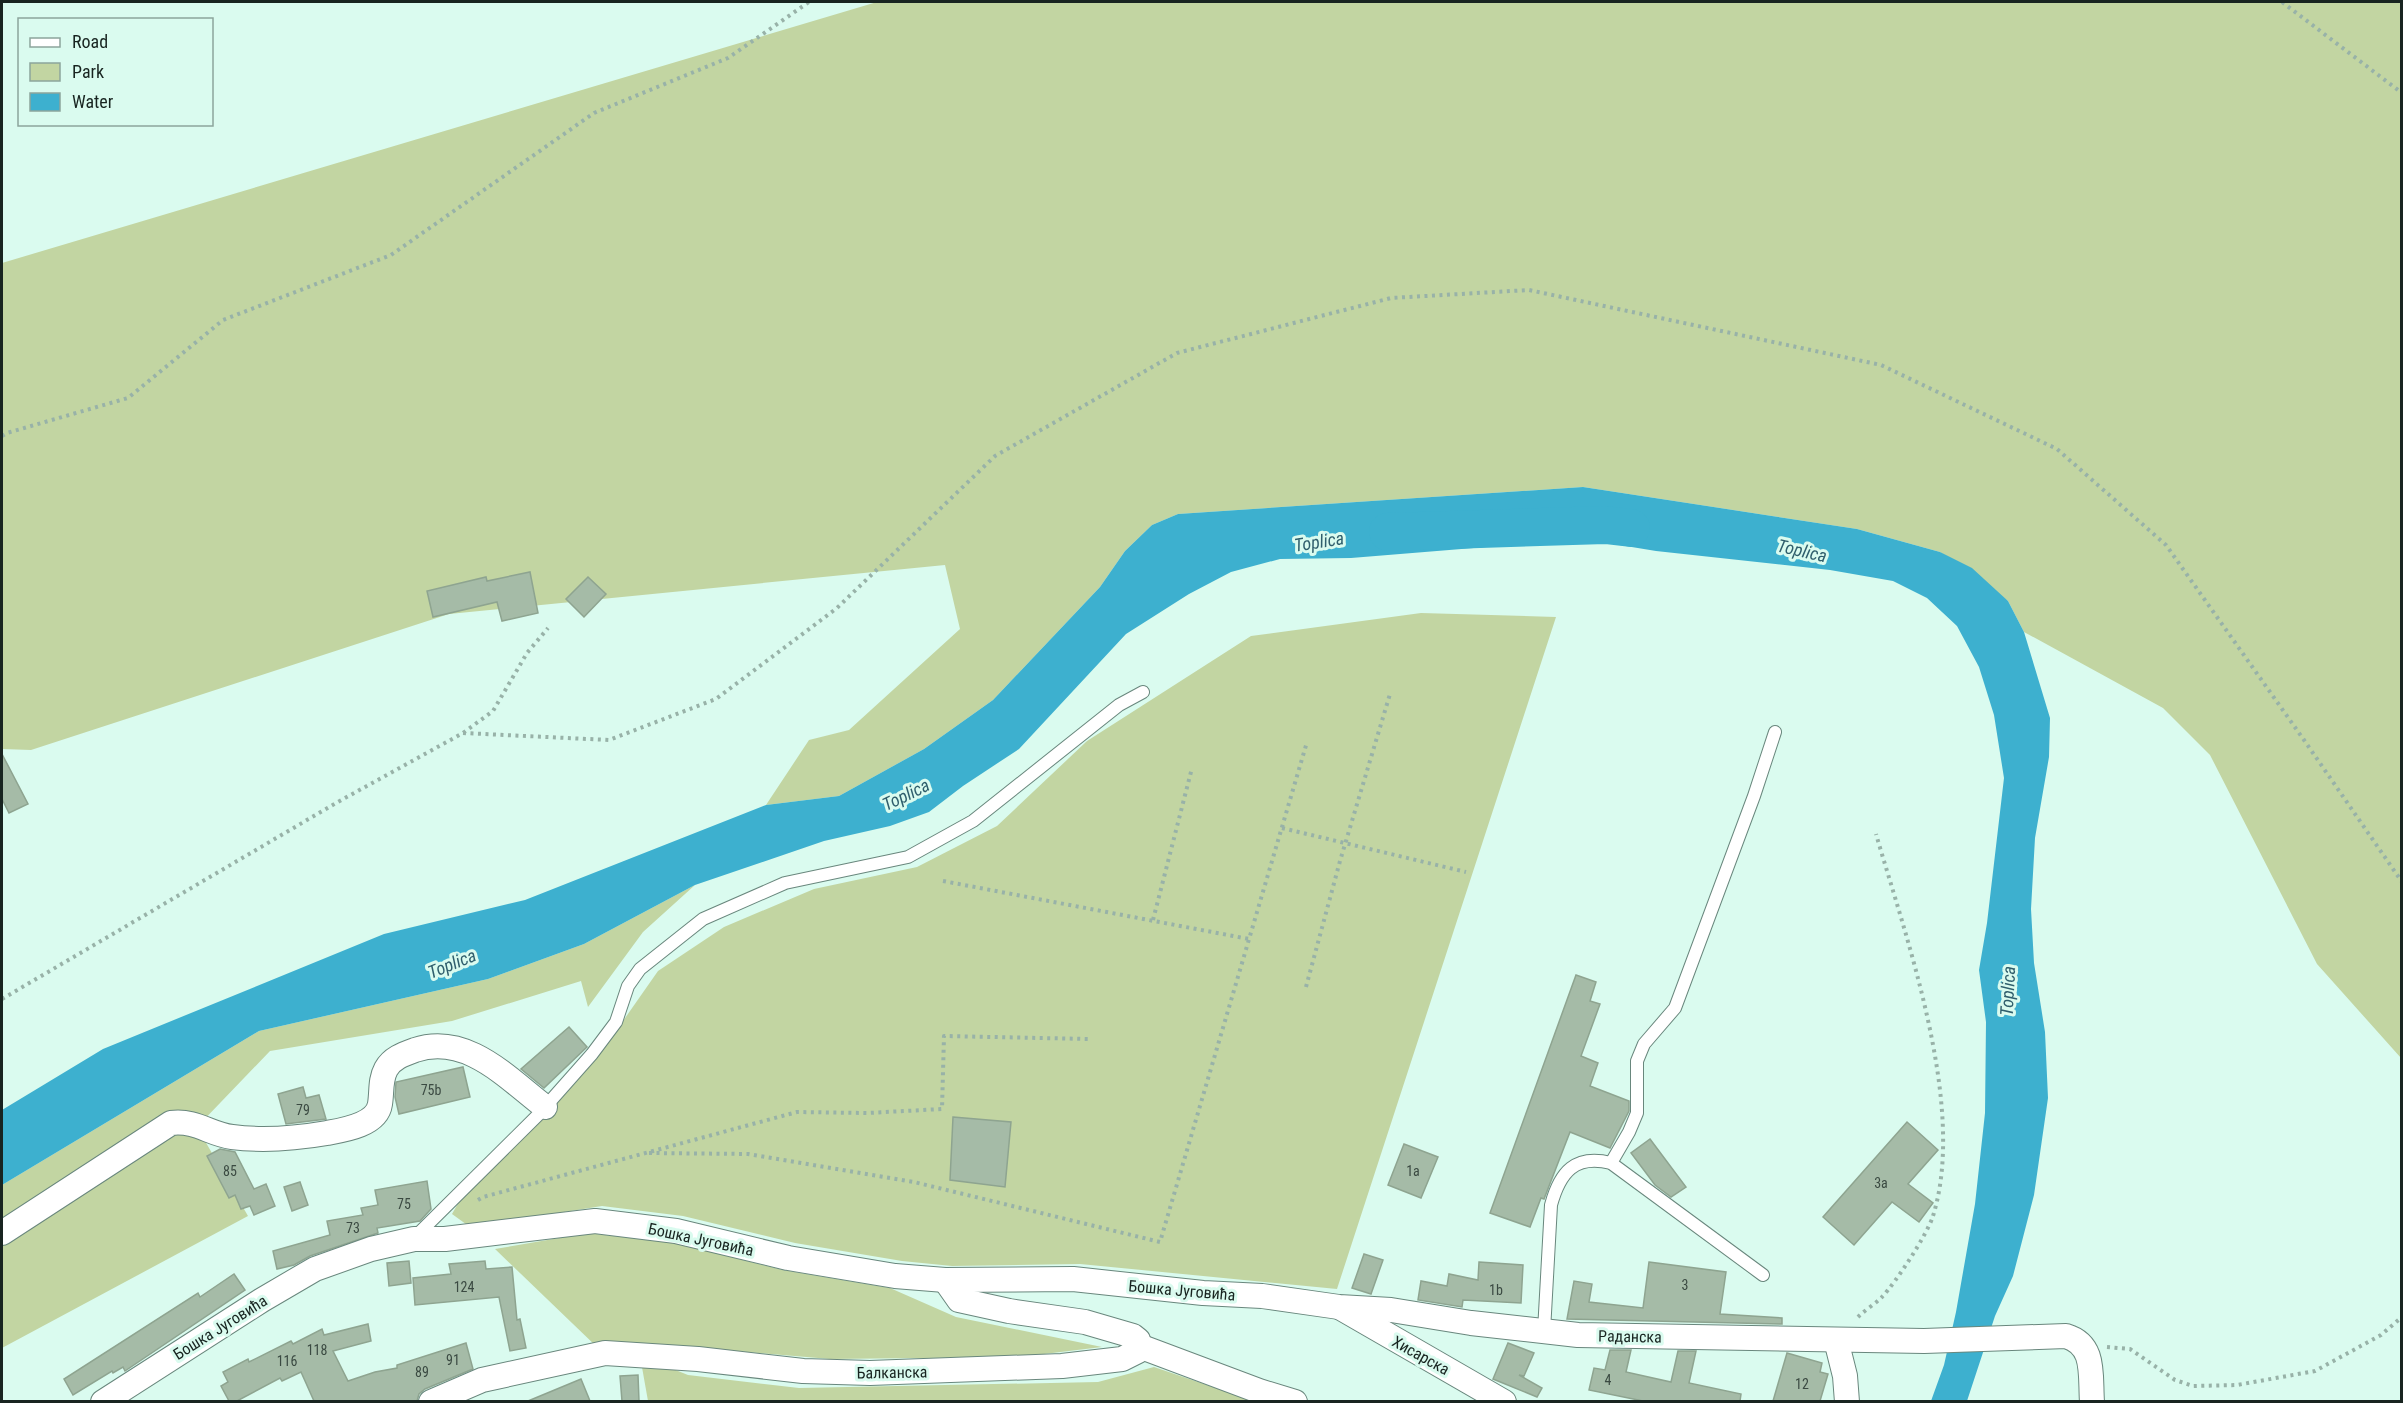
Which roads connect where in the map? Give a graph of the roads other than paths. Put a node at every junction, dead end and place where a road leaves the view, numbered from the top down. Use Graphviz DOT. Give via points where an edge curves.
graph roads {
  1 [pos="1143,692"];
  2 [pos="1775,732"];
  3 [pos="545,1107"];
  4 [pos="1611,1163"];
  5 [pos="2,1233"];
  6 [pos="414,1239"];
  7 [pos="1763,1275"];
  8 [pos="945,1280"];
  9 [pos="1339,1307"];
  10 [pos="1544,1331"];
  11 [pos="1839,1340"];
  12 [pos="1139,1346"];
  13 [pos="103,1401"];
  14 [pos="431,1401"];
  15 [pos="1295,1401"];
  16 [pos="1504,1401"];
  17 [pos="1847,1401"];
  18 [pos="2092,1401"];
  1 -- 3 [label="lane" via="1119,705 973,821 908,857 785,883 703,919 640,969 628,986 616,1023"];
  2 -- 4 [label="lane" via="1675,1008 1644,1044 1636,1061 1637,1113"];
  3 -- 5 [label="street" via="479,1057 456,1047 426,1046 399,1055 387,1066 382,1076 380,1108 373,1118 361,1124 328,1133 262,1139 230,1137 185,1121 171,1123"];
  3 -- 6 [label="lane"];
  4 -- 7 [label="lane"];
  4 -- 10 [label="lane" via="1591,1160 1576,1164 1555,1193 1549,1218"];
  6 -- 8 [label="street, Бошка Југовића" via="446,1239 595,1221 676,1231 799,1260"];
  6 -- 13 [label="street, Бошка Југовића" via="315,1269"];
  8 -- 9 [label="street, Бошка Југовића" via="1073,1279"];
  8 -- 12 [label="street" via="959,1299 1085,1322 1133,1336"];
  9 -- 10 [label="street, Раданска" via="1391,1310"];
  9 -- 16 [label="street, Хисарска"];
  10 -- 11 [label="street, Раданска"];
  11 -- 17 [label="street"];
  11 -- 18 [label="street, Раданска" via="2066,1336 2085,1347"];
  12 -- 14 [label="street, Балканска" via="1134,1354 1106,1362 881,1373 803,1371 605,1353 482,1380"];
  12 -- 15 [label="street"];
}
